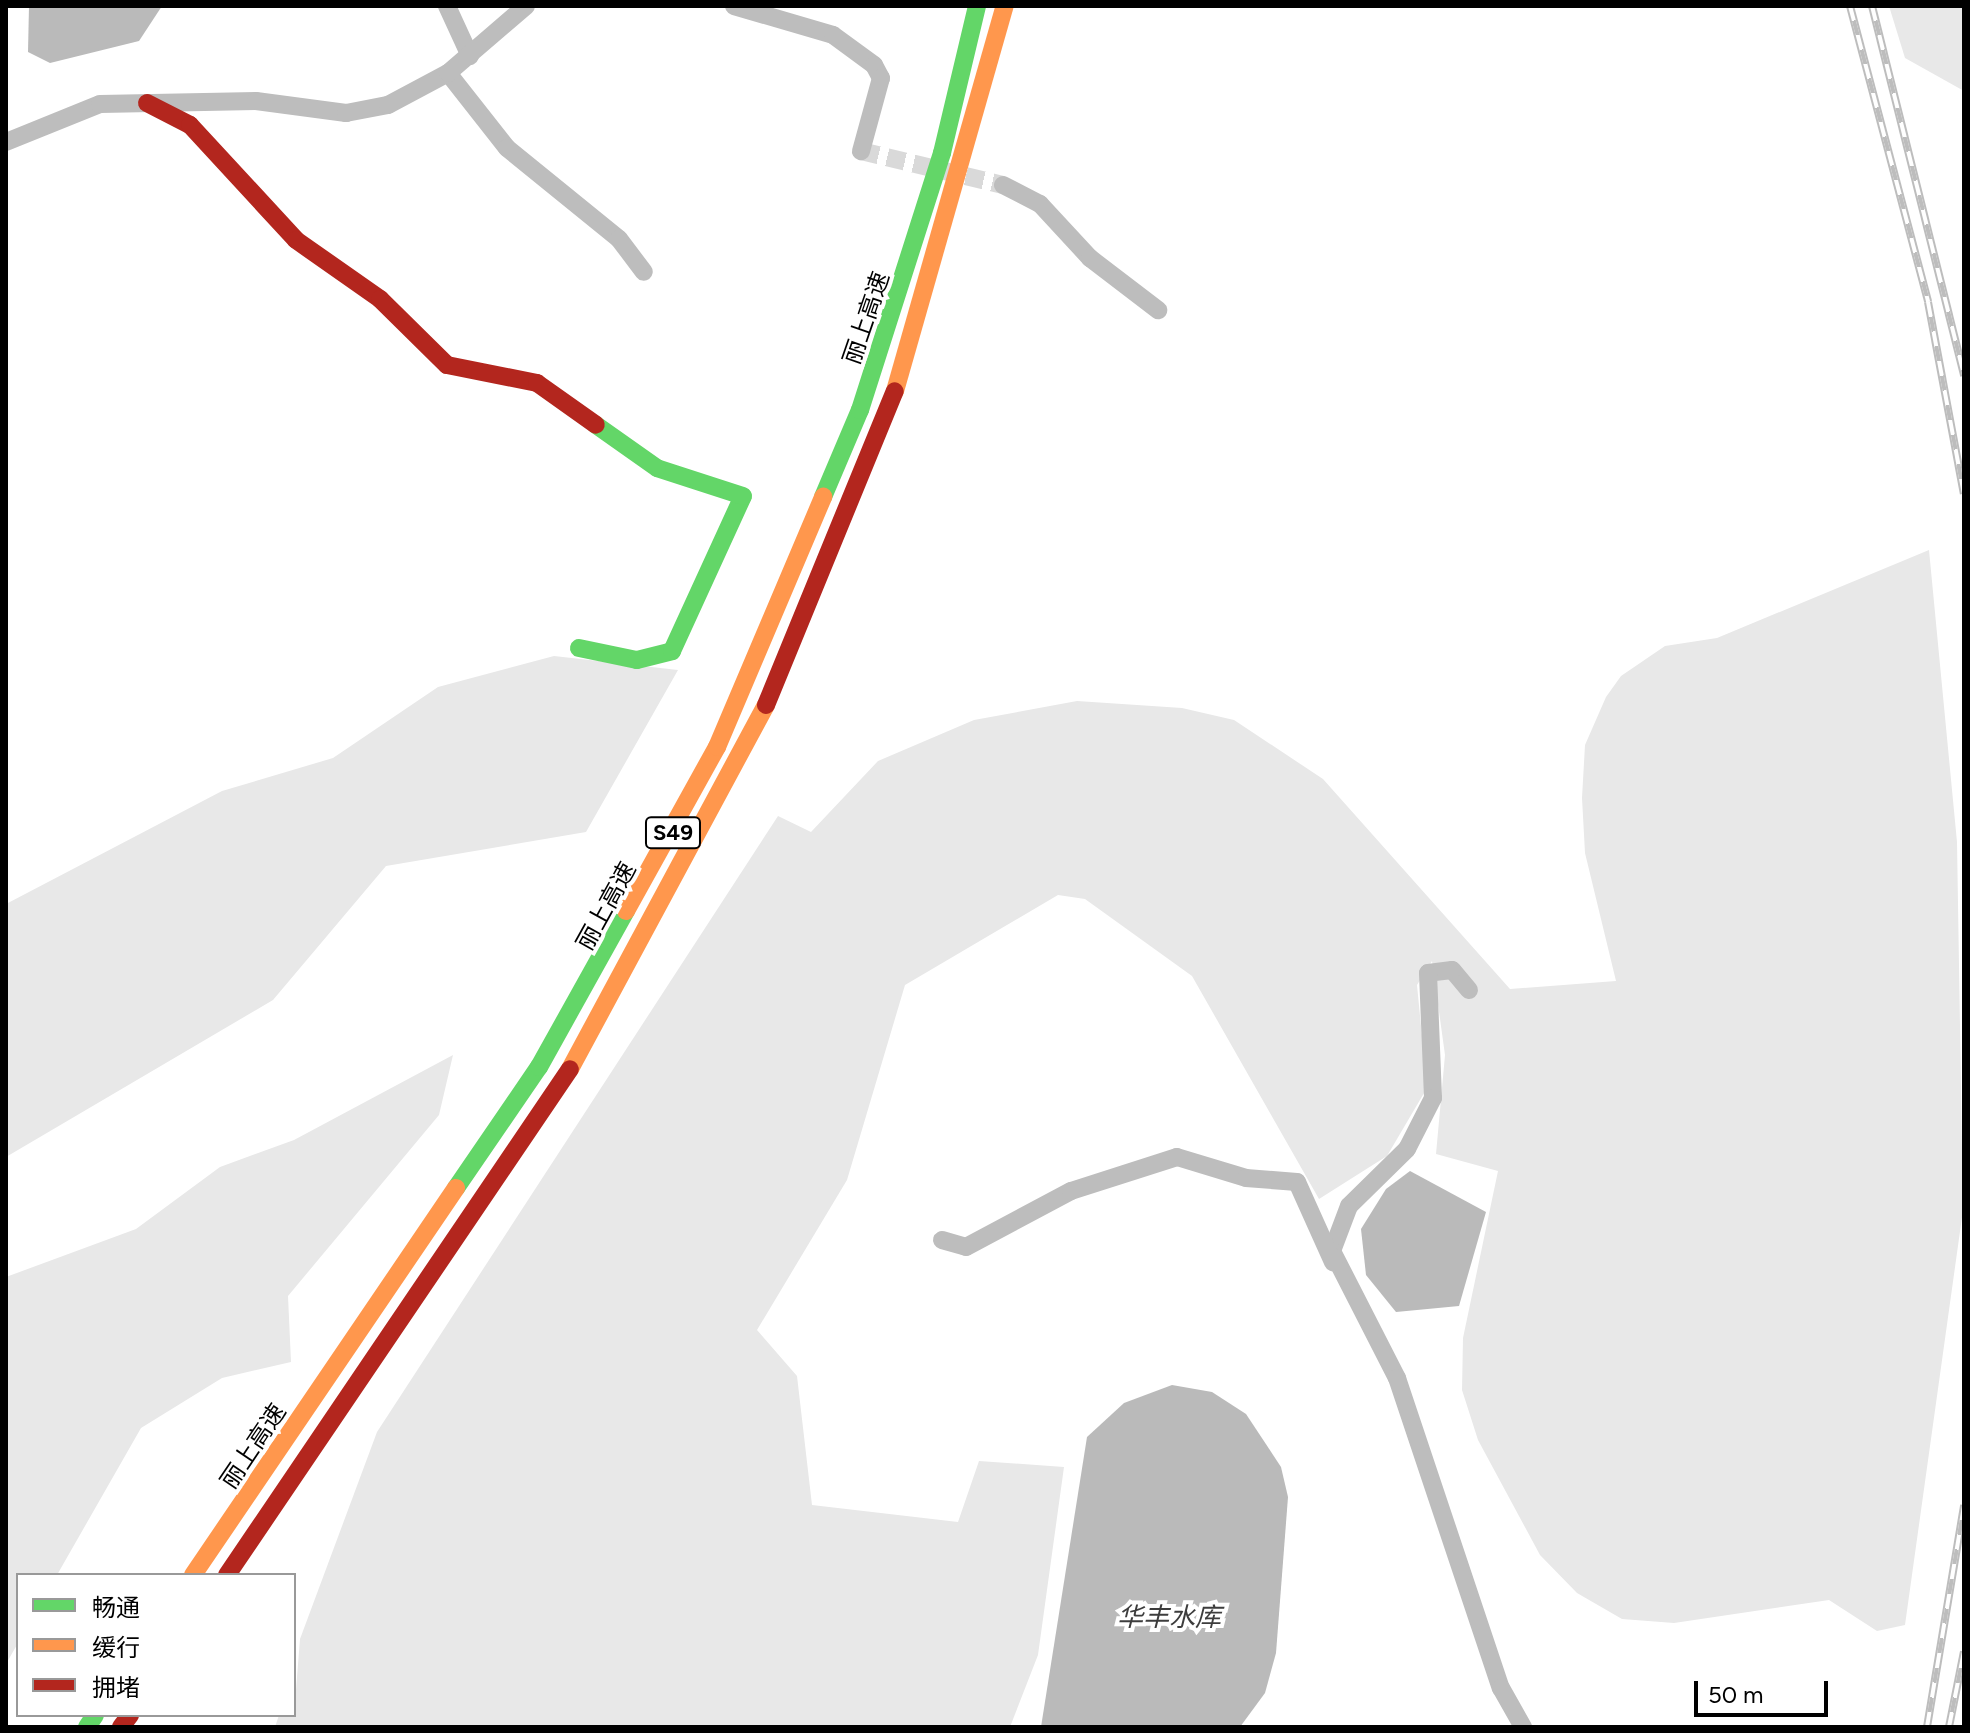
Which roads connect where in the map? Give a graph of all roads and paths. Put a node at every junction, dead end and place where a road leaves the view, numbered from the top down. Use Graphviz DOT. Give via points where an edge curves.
graph roads {
  1 [pos="447,6"];
  2 [pos="526,6"];
  3 [pos="734,6"];
  4 [pos="977,6"];
  5 [pos="1005,6"];
  6 [pos="470,56"];
  7 [pos="448,73"];
  8 [pos="147,103"];
  9 [pos="6,142"];
  10 [pos="861,151"];
  11 [pos="1003,185"];
  12 [pos="644,272"];
  13 [pos="1158,310"];
  14 [pos="579,648"];
  15 [pos="1469,990"];
  16 [pos="942,1240"];
  17 [pos="1334,1264"];
  18 [pos="194,1573"];
  19 [pos="228,1573"];
  20 [pos="1523,1727"];
  1 -- 6 [label="street"];
  2 -- 6 [label="street"];
  3 -- 10 [label="street" via="833,35 874,65 881,78"];
  4 -- 18 [label="main road, 丽上高速 / S49" via="938,168 870,382 793,581 717,747 539,1067"];
  5 -- 19 [label="main road, S49" via="969,161 906,363 825,577 742,759 563,1081"];
  6 -- 7 [label="street"];
  7 -- 8 [label="street" via="407,97 360,111 256,101"];
  7 -- 12 [label="street" via="507,148 619,239"];
  8 -- 9 [label="street" via="73,110"];
  8 -- 14 [label="main road" via="190,125 296,240 380,299 447,365 537,383 657,468 743,496 672,651 637,660"];
  11 -- 13 [label="street" via="1040,204 1090,258"];
  15 -- 17 [label="street" via="1452,970 1428,973 1433,1098 1407,1149 1349,1206 1337,1230"];
  16 -- 17 [label="street" via="966,1247 1071,1191 1177,1157 1246,1178 1297,1182"];
  17 -- 20 [label="street" via="1397,1378 1501,1688"];
}
